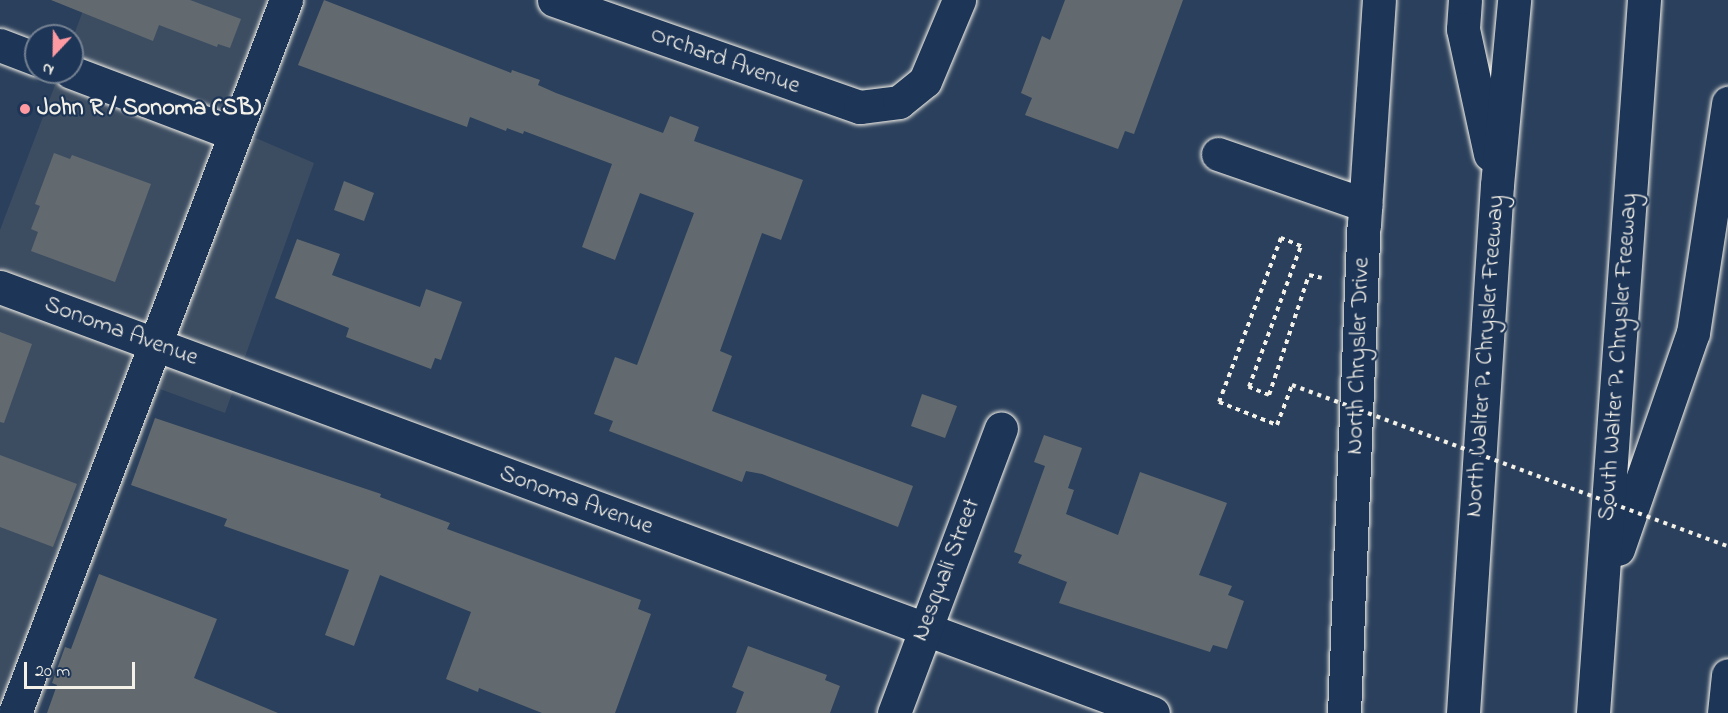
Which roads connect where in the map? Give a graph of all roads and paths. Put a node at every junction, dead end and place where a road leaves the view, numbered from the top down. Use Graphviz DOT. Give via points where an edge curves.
graph roads {
  1 [pos="286,0"];
  2 [pos="554,0"];
  3 [pos="959,0"];
  4 [pos="1379,0"];
  5 [pos="1465,0"];
  6 [pos="1514,0"];
  7 [pos="1644,0"];
  8 [pos="0,45"];
  9 [pos="24,54"];
  10 [pos="84,77"];
  11 [pos="1728,104"];
  12 [pos="235,135"];
  13 [pos="1218,154"];
  14 [pos="1497,185"];
  15 [pos="1365,205"];
  16 [pos="1322,278"];
  17 [pos="0,287"];
  18 [pos="154,345"];
  19 [pos="1001,428"];
  20 [pos="1728,546"];
  21 [pos="1604,590"];
  22 [pos="924,630"];
  23 [pos="1728,675"];
  24 [pos="15,713"];
  25 [pos="894,713"];
  26 [pos="1153,713"];
  27 [pos="1344,713"];
  28 [pos="1462,713"];
  29 [pos="1593,713"];
  30 [pos="1724,713"];
  1 -- 12 [label="main road"];
  2 -- 3 [label="main road, Orchard Avenue" via="860,107 898,102 925,81"];
  4 -- 15 [label="main road, North Chrysler Drive"];
  5 -- 14 [label="main road" via="1463,29"];
  6 -- 14 [label="main road, North Walter P. Chrysler Freeway"];
  7 -- 21 [label="main road, South Walter P. Chrysler Freeway"];
  8 -- 9 [label="main road"];
  10 -- 12 [label="main road"];
  11 -- 21 [label="main road" via="1693,333"];
  12 -- 18 [label="main road"];
  13 -- 15 [label="main road"];
  14 -- 28 [label="main road, North Walter P. Chrysler Freeway"];
  15 -- 27 [label="main road, North Chrysler Drive"];
  16 -- 20 [label="path, bridge" via="1309,274 1269,395 1249,387 1301,246 1281,238 1219,402 1277,425 1292,385"];
  17 -- 18 [label="main road, Sonoma Avenue"];
  18 -- 22 [label="main road, Sonoma Avenue"];
  18 -- 24 [label="main road"];
  19 -- 22 [label="main road, Nesquali Street"];
  21 -- 29 [label="main road, South Walter P. Chrysler Freeway"];
  22 -- 25 [label="main road, Nesquali Street"];
  22 -- 26 [label="main road, Sonoma Avenue"];
  23 -- 30 [label="main road"];
}
